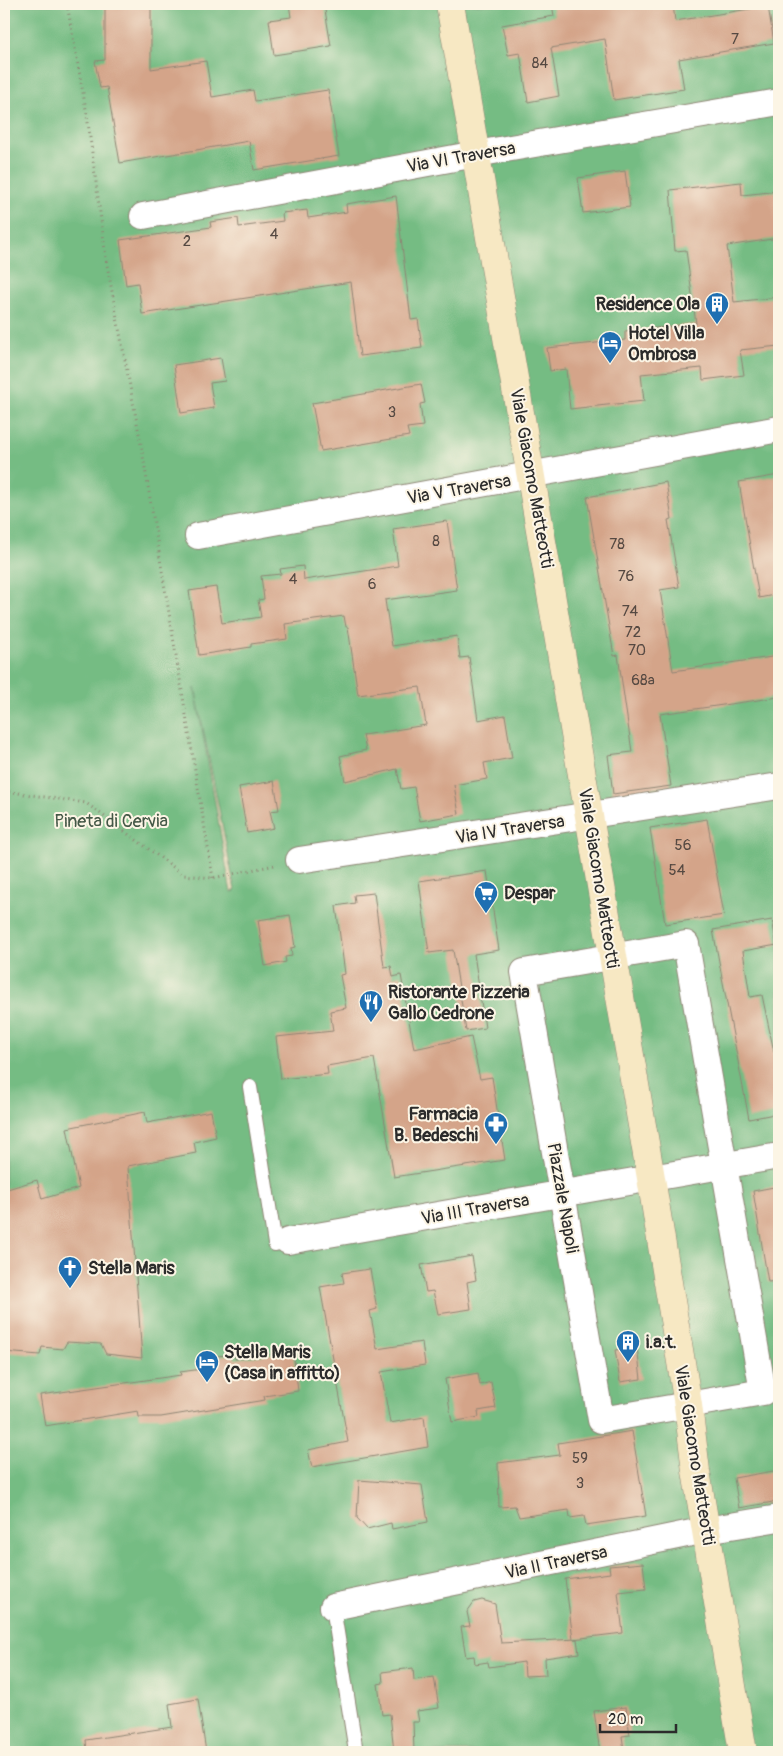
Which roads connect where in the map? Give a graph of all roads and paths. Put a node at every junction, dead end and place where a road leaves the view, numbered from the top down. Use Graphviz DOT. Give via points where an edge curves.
graph roads {
  1 [pos="67,4"];
  2 [pos="450,4"];
  3 [pos="779,102"];
  4 [pos="476,154"];
  5 [pos="143,216"];
  6 [pos="779,429"];
  7 [pos="532,476"];
  8 [pos="198,536"];
  9 [pos="779,786"];
  10 [pos="4,791"];
  11 [pos="589,817"];
  12 [pos="299,860"];
  13 [pos="213,878"];
  14 [pos="612,957"];
  15 [pos="250,1087"];
  16 [pos="779,1156"];
  17 [pos="724,1166"];
  18 [pos="651,1178"];
  19 [pos="562,1194"];
  20 [pos="288,1241"];
  21 [pos="688,1405"];
  22 [pos="779,1518"];
  23 [pos="706,1530"];
  24 [pos="333,1608"];
  25 [pos="356,1752"];
  26 [pos="743,1752"];
  1 -- 13 [label="path" via="87,115 107,265 140,435"];
  2 -- 4 [label="street, Viale Giacomo Matteotti"];
  3 -- 4 [label="street, Via VI Traversa"];
  4 -- 5 [label="street, Via VI Traversa"];
  4 -- 7 [label="street, Viale Giacomo Matteotti"];
  6 -- 7 [label="street, Via V Traversa"];
  7 -- 8 [label="street, Via V Traversa"];
  7 -- 11 [label="street, Viale Giacomo Matteotti"];
  9 -- 11 [label="street, Via IV Traversa"];
  10 -- 13 [label="path" via="86,803 184,875"];
  11 -- 12 [label="street, Via IV Traversa"];
  11 -- 14 [label="street, Viale Giacomo Matteotti"];
  12 -- 13 [label="path"];
  14 -- 17 [label="street, Piazzale Napoli" via="686,944"];
  14 -- 18 [label="street, Viale Giacomo Matteotti"];
  14 -- 19 [label="street, Piazzale Napoli" via="524,972"];
  15 -- 20 [label="lane" via="275,1244"];
  16 -- 17 [label="street, Via III Traversa"];
  17 -- 18 [label="street, Via III Traversa"];
  17 -- 21 [label="street, Piazzale Napoli" via="763,1392"];
  18 -- 19 [label="street, Via III Traversa"];
  18 -- 21 [label="street, Viale Giacomo Matteotti"];
  19 -- 20 [label="street, Via III Traversa"];
  19 -- 21 [label="street, Piazzale Napoli" via="601,1420"];
  21 -- 23 [label="street, Viale Giacomo Matteotti"];
  22 -- 23 [label="street, Via II Traversa"];
  23 -- 24 [label="street, Via II Traversa"];
  23 -- 26 [label="street, Viale Giacomo Matteotti"];
  24 -- 25 [label="lane"];
}
